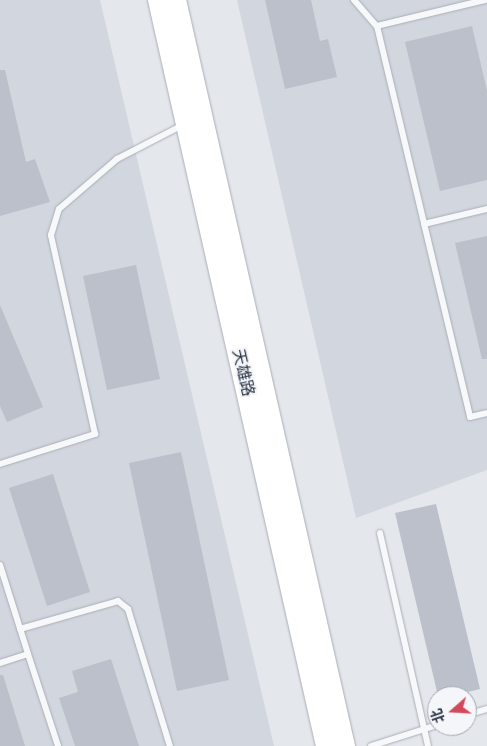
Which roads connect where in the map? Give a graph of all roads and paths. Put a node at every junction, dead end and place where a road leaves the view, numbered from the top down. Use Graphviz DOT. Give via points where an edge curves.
graph roads {
  1 [pos="158,0"];
  2 [pos="176,0"];
  3 [pos="354,0"];
  4 [pos="485,0"];
  5 [pos="377,26"];
  6 [pos="186,124"];
  7 [pos="487,209"];
  8 [pos="424,224"];
  9 [pos="487,413"];
  10 [pos="0,464"];
  11 [pos="380,533"];
  12 [pos="0,565"];
  13 [pos="20,629"];
  14 [pos="28,654"];
  15 [pos="0,663"];
  16 [pos="427,728"];
  17 [pos="424,729"];
  18 [pos="58,746"];
  19 [pos="170,746"];
  20 [pos="326,746"];
  21 [pos="344,746"];
  22 [pos="371,746"];
  23 [pos="428,746"];
  1 -- 6 [label="main road, 天雄路"];
  2 -- 21 [label="main road, 天雄路"];
  3 -- 5 [label="lane"];
  4 -- 5 [label="lane"];
  5 -- 8 [label="lane"];
  6 -- 10 [label="lane" via="117,159 60,209 51,235 95,434"];
  6 -- 20 [label="main road, 天雄路"];
  7 -- 8 [label="lane"];
  8 -- 9 [label="lane" via="470,417"];
  11 -- 17 [label="lane"];
  12 -- 13 [label="lane"];
  13 -- 14 [label="lane"];
  13 -- 19 [label="lane" via="118,601 128,610"];
  14 -- 15 [label="lane"];
  14 -- 18 [label="lane"];
  16 -- 17 [label="lane"];
  17 -- 22 [label="lane"];
  17 -- 23 [label="lane"];
}
